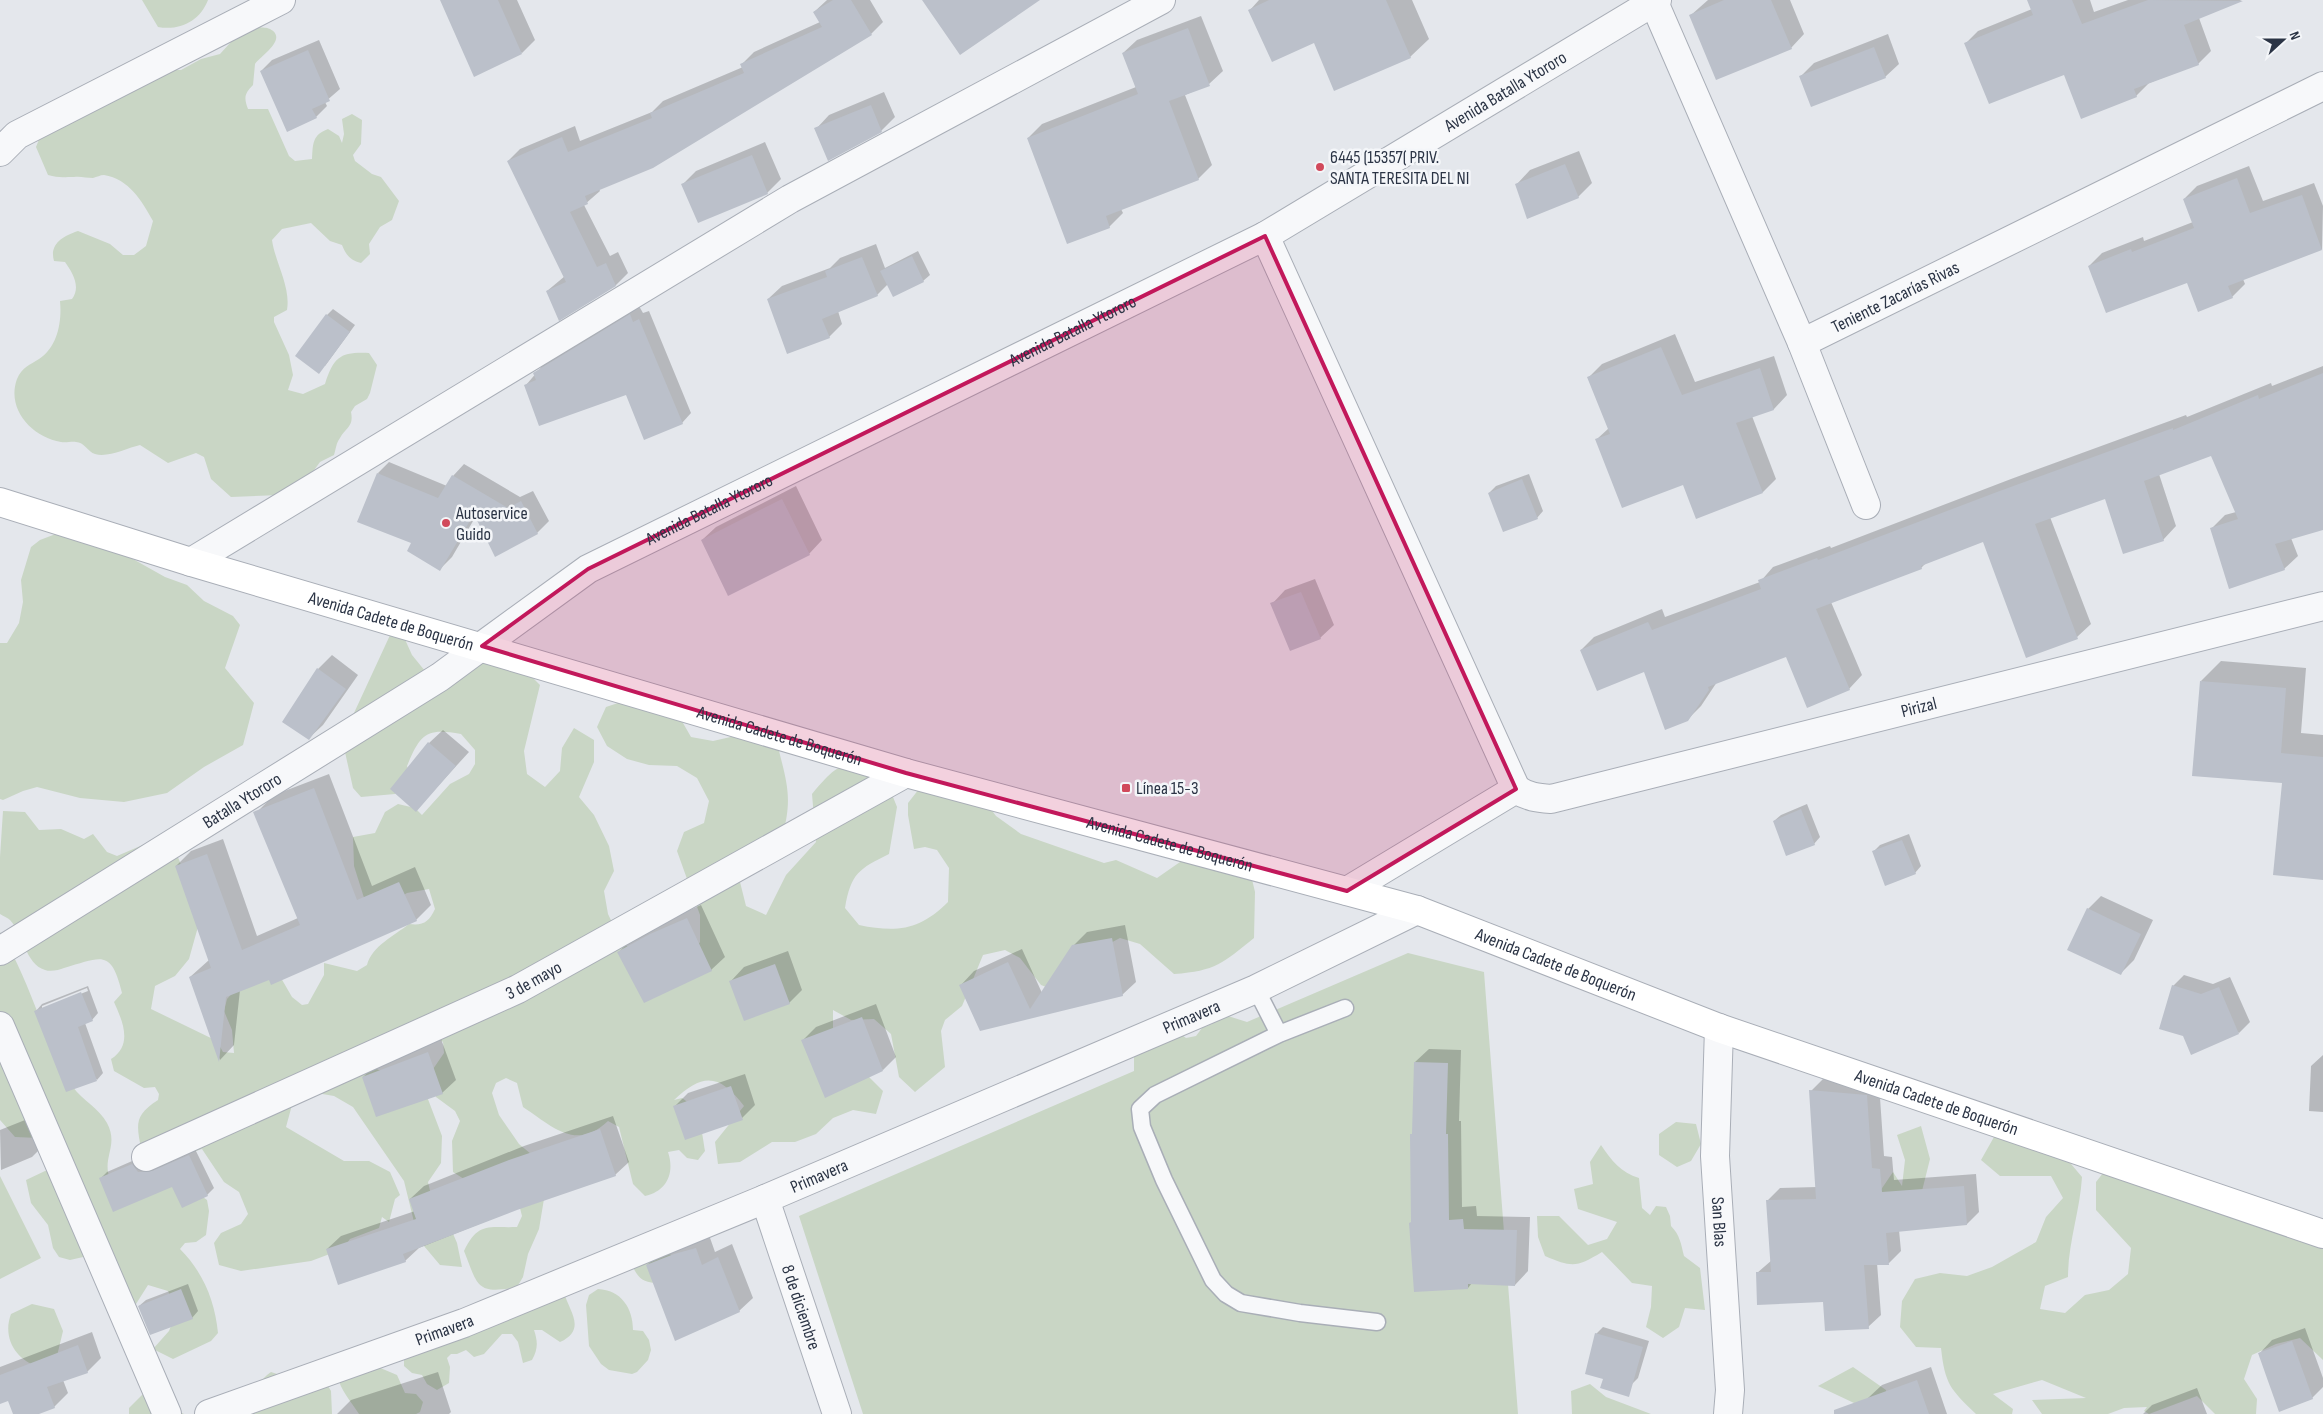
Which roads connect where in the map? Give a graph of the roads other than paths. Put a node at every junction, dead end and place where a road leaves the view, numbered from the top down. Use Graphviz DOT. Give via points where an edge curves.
graph roads {
  1 [pos="281,0"];
  2 [pos="1161,0"];
  3 [pos="1655,1"];
  4 [pos="2323,86"];
  5 [pos="0,152"];
  6 [pos="1265,236"];
  7 [pos="1802,343"];
  8 [pos="0,502"];
  9 [pos="1866,505"];
  10 [pos="191,562"];
  11 [pos="2323,606"];
  12 [pos="482,646"];
  13 [pos="906,772"];
  14 [pos="1516,789"];
  15 [pos="1347,891"];
  16 [pos="1416,910"];
  17 [pos="0,951"];
  18 [pos="1256,989"];
  19 [pos="1345,1008"];
  20 [pos="0,1026"];
  21 [pos="1719,1028"];
  22 [pos="1279,1034"];
  23 [pos="146,1157"];
  24 [pos="765,1199"];
  25 [pos="2323,1234"];
  26 [pos="1378,1322"];
  27 [pos="167,1414"];
  28 [pos="209,1414"];
  29 [pos="837,1414"];
  30 [pos="1728,1414"];
  1 -- 5 [label="street" via="17,135"];
  2 -- 10 [label="street" via="790,199"];
  3 -- 6 [label="street, Avenida Batalla Ytororo"];
  3 -- 7 [label="street"];
  4 -- 7 [label="street, Teniente Zacarías Rivas"];
  6 -- 12 [label="street, Avenida Batalla Ytororo" via="588,569"];
  6 -- 14 [label="street"];
  7 -- 9 [label="street"];
  8 -- 10 [label="main road, Avenida Cadete de Boquerón"];
  10 -- 12 [label="main road, Avenida Cadete de Boquerón"];
  11 -- 14 [label="street, Pirizal" via="1551,799 1525,795"];
  12 -- 13 [label="main road, Avenida Cadete de Boquerón"];
  12 -- 17 [label="street, Batalla Ytororo" via="440,677"];
  13 -- 15 [label="main road, Avenida Cadete de Boquerón"];
  13 -- 23 [label="street, 3 de mayo" via="518,989"];
  14 -- 15 [label="street"];
  15 -- 16 [label="main road, Avenida Cadete de Boquerón"];
  16 -- 18 [label="street, Primavera"];
  16 -- 21 [label="main road, Avenida Cadete de Boquerón"];
  18 -- 22 [label="lane"];
  18 -- 24 [label="street, Primavera"];
  19 -- 22 [label="lane"];
  20 -- 27 [label="street"];
  21 -- 25 [label="main road, Avenida Cadete de Boquerón"];
  21 -- 30 [label="street, San Blas" via="1716,1156 1730,1390"];
  22 -- 26 [label="lane" via="1155,1095 1140,1109 1142,1127 1213,1280 1226,1294 1241,1303"];
  24 -- 28 [label="street, Primavera" via="464,1323"];
  24 -- 29 [label="street, 8 de diciembre"];
}
